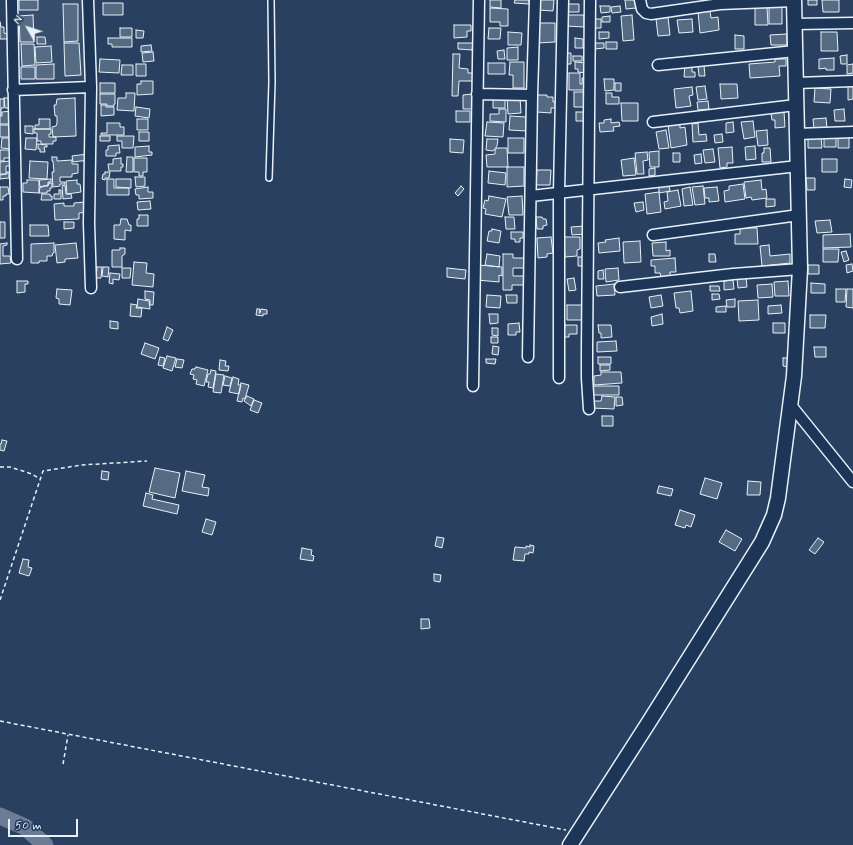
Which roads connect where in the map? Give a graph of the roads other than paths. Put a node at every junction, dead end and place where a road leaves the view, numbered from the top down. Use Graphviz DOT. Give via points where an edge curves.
graph roads {
  1 [pos="12,0"];
  2 [pos="88,0"];
  3 [pos="271,0"];
  4 [pos="479,0"];
  5 [pos="534,0"];
  6 [pos="563,0"];
  7 [pos="590,0"];
  8 [pos="640,0"];
  9 [pos="794,0"];
  10 [pos="853,23"];
  11 [pos="795,24"];
  12 [pos="795,51"];
  13 [pos="658,65"];
  14 [pos="853,81"];
  15 [pos="796,83"];
  16 [pos="91,87"];
  17 [pos="13,90"];
  18 [pos="477,94"];
  19 [pos="532,95"];
  20 [pos="796,105"];
  21 [pos="653,122"];
  22 [pos="853,132"];
  23 [pos="797,134"];
  24 [pos="798,166"];
  25 [pos="269,178"];
  26 [pos="588,191"];
  27 [pos="559,193"];
  28 [pos="531,196"];
  29 [pos="799,215"];
  30 [pos="653,235"];
  31 [pos="18,259"];
  32 [pos="800,269"];
  33 [pos="620,287"];
  34 [pos="91,288"];
  35 [pos="528,357"];
  36 [pos="559,378"];
  37 [pos="473,386"];
  38 [pos="790,404"];
  39 [pos="589,409"];
  40 [pos="853,482"];
  41 [pos="570,845"];
  1 -- 17 [label="street"];
  2 -- 16 [label="street"];
  3 -- 25 [label="lane"];
  4 -- 18 [label="street"];
  5 -- 19 [label="street"];
  6 -- 27 [label="street"];
  7 -- 26 [label="street"];
  8 -- 9 [label="street" via="642,9 650,14 720,4"];
  9 -- 11 [label="street"];
  10 -- 11 [label="street"];
  11 -- 12 [label="street"];
  12 -- 13 [label="street"];
  12 -- 15 [label="street"];
  14 -- 15 [label="street"];
  15 -- 20 [label="street"];
  16 -- 17 [label="street"];
  16 -- 34 [label="street"];
  17 -- 31 [label="street"];
  18 -- 19 [label="street"];
  18 -- 37 [label="street"];
  19 -- 28 [label="street"];
  20 -- 21 [label="street"];
  20 -- 23 [label="street"];
  22 -- 23 [label="street"];
  23 -- 24 [label="street"];
  24 -- 26 [label="street"];
  24 -- 29 [label="street"];
  26 -- 27 [label="street"];
  26 -- 39 [label="street"];
  27 -- 28 [label="street"];
  27 -- 36 [label="street"];
  28 -- 35 [label="street"];
  29 -- 30 [label="street"];
  29 -- 32 [label="street"];
  32 -- 33 [label="street"];
  32 -- 38 [label="street"];
  38 -- 40 [label="street"];
  38 -- 41 [label="street" via="778,498 768,530"];
}
